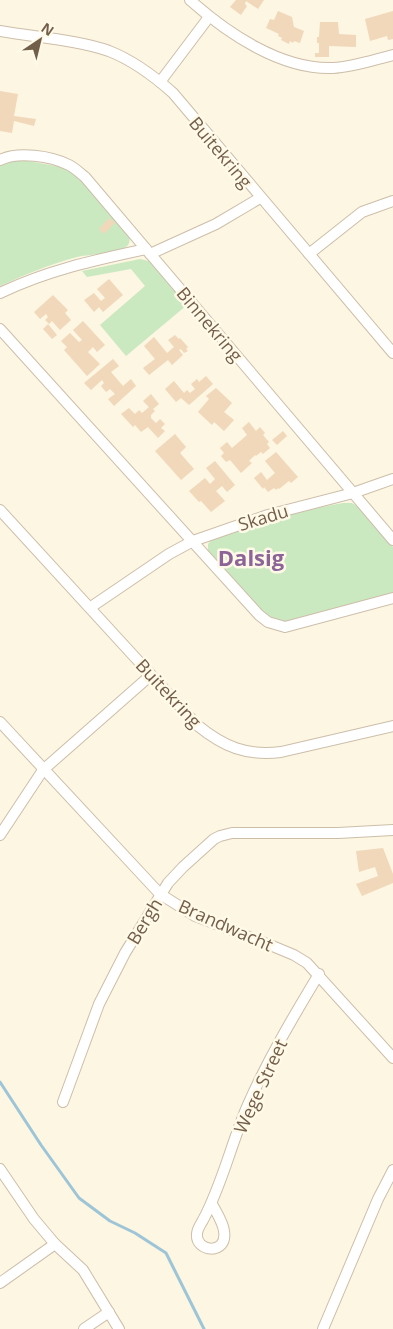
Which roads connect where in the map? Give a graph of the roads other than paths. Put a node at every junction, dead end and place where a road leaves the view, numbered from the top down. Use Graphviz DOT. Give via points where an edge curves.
graph roads {
  1 [pos="190,0"];
  2 [pos="209,17"];
  3 [pos="0,31"];
  4 [pos="393,55"];
  5 [pos="160,82"];
  6 [pos="0,160"];
  7 [pos="260,198"];
  8 [pos="393,201"];
  9 [pos="148,251"];
  10 [pos="309,254"];
  11 [pos="0,294"];
  12 [pos="0,329"];
  13 [pos="393,352"];
  14 [pos="393,479"];
  15 [pos="353,493"];
  16 [pos="0,510"];
  17 [pos="393,540"];
  18 [pos="193,541"];
  19 [pos="393,598"];
  20 [pos="90,607"];
  21 [pos="151,675"];
  22 [pos="0,722"];
  23 [pos="393,726"];
  24 [pos="43,770"];
  25 [pos="393,830"];
  26 [pos="0,835"];
  27 [pos="160,894"];
  28 [pos="319,974"];
  29 [pos="393,1058"];
  30 [pos="63,1102"];
  31 [pos="393,1170"];
  32 [pos="1,1175"];
  33 [pos="212,1204"];
  34 [pos="55,1244"];
  35 [pos="0,1283"];
  36 [pos="109,1312"];
  37 [pos="84,1329"];
  38 [pos="119,1329"];
  39 [pos="323,1329"];
  1 -- 2 [label="street"];
  2 -- 4 [label="street" via="270,54 303,66 339,67"];
  2 -- 5 [label="street"];
  3 -- 5 [label="street, Buitekring" via="108,51"];
  5 -- 7 [label="street, Buitekring" via="173,93"];
  6 -- 9 [label="street, Binnekring" via="35,156 70,165 93,185"];
  7 -- 9 [label="street" via="216,224"];
  7 -- 10 [label="street, Buitekring"];
  8 -- 10 [label="street" via="362,212"];
  9 -- 11 [label="street" via="72,265 26,280"];
  9 -- 15 [label="street, Binnekring"];
  10 -- 13 [label="street, Buitekring"];
  12 -- 18 [label="street"];
  14 -- 15 [label="street, Skadu"];
  15 -- 17 [label="street, Binnekring"];
  15 -- 18 [label="street, Skadu" via="268,514"];
  16 -- 20 [label="street, Buitekring"];
  18 -- 19 [label="street" via="259,615 277,626 285,628"];
  18 -- 20 [label="street, Skadu"];
  20 -- 21 [label="street, Buitekring"];
  21 -- 23 [label="street, Buitekring" via="203,730 224,745 242,751 280,752"];
  21 -- 24 [label="street"];
  22 -- 24 [label="street, Brandwacht"];
  24 -- 26 [label="street"];
  24 -- 27 [label="street, Brandwacht"];
  25 -- 27 [label="street, Bergh" via="232,833 220,836 174,875"];
  27 -- 28 [label="street, Brandwacht" via="196,916 294,955"];
  27 -- 30 [label="street, Bergh" via="99,1004"];
  28 -- 29 [label="street, Brandwacht"];
  28 -- 33 [label="street, Wege Street" via="256,1086"];
  31 -- 39 [label="street"];
  32 -- 34 [label="street"];
  34 -- 35 [label="street"];
  34 -- 36 [label="street" via="83,1270"];
  36 -- 37 [label="street"];
  36 -- 38 [label="street"];
}
